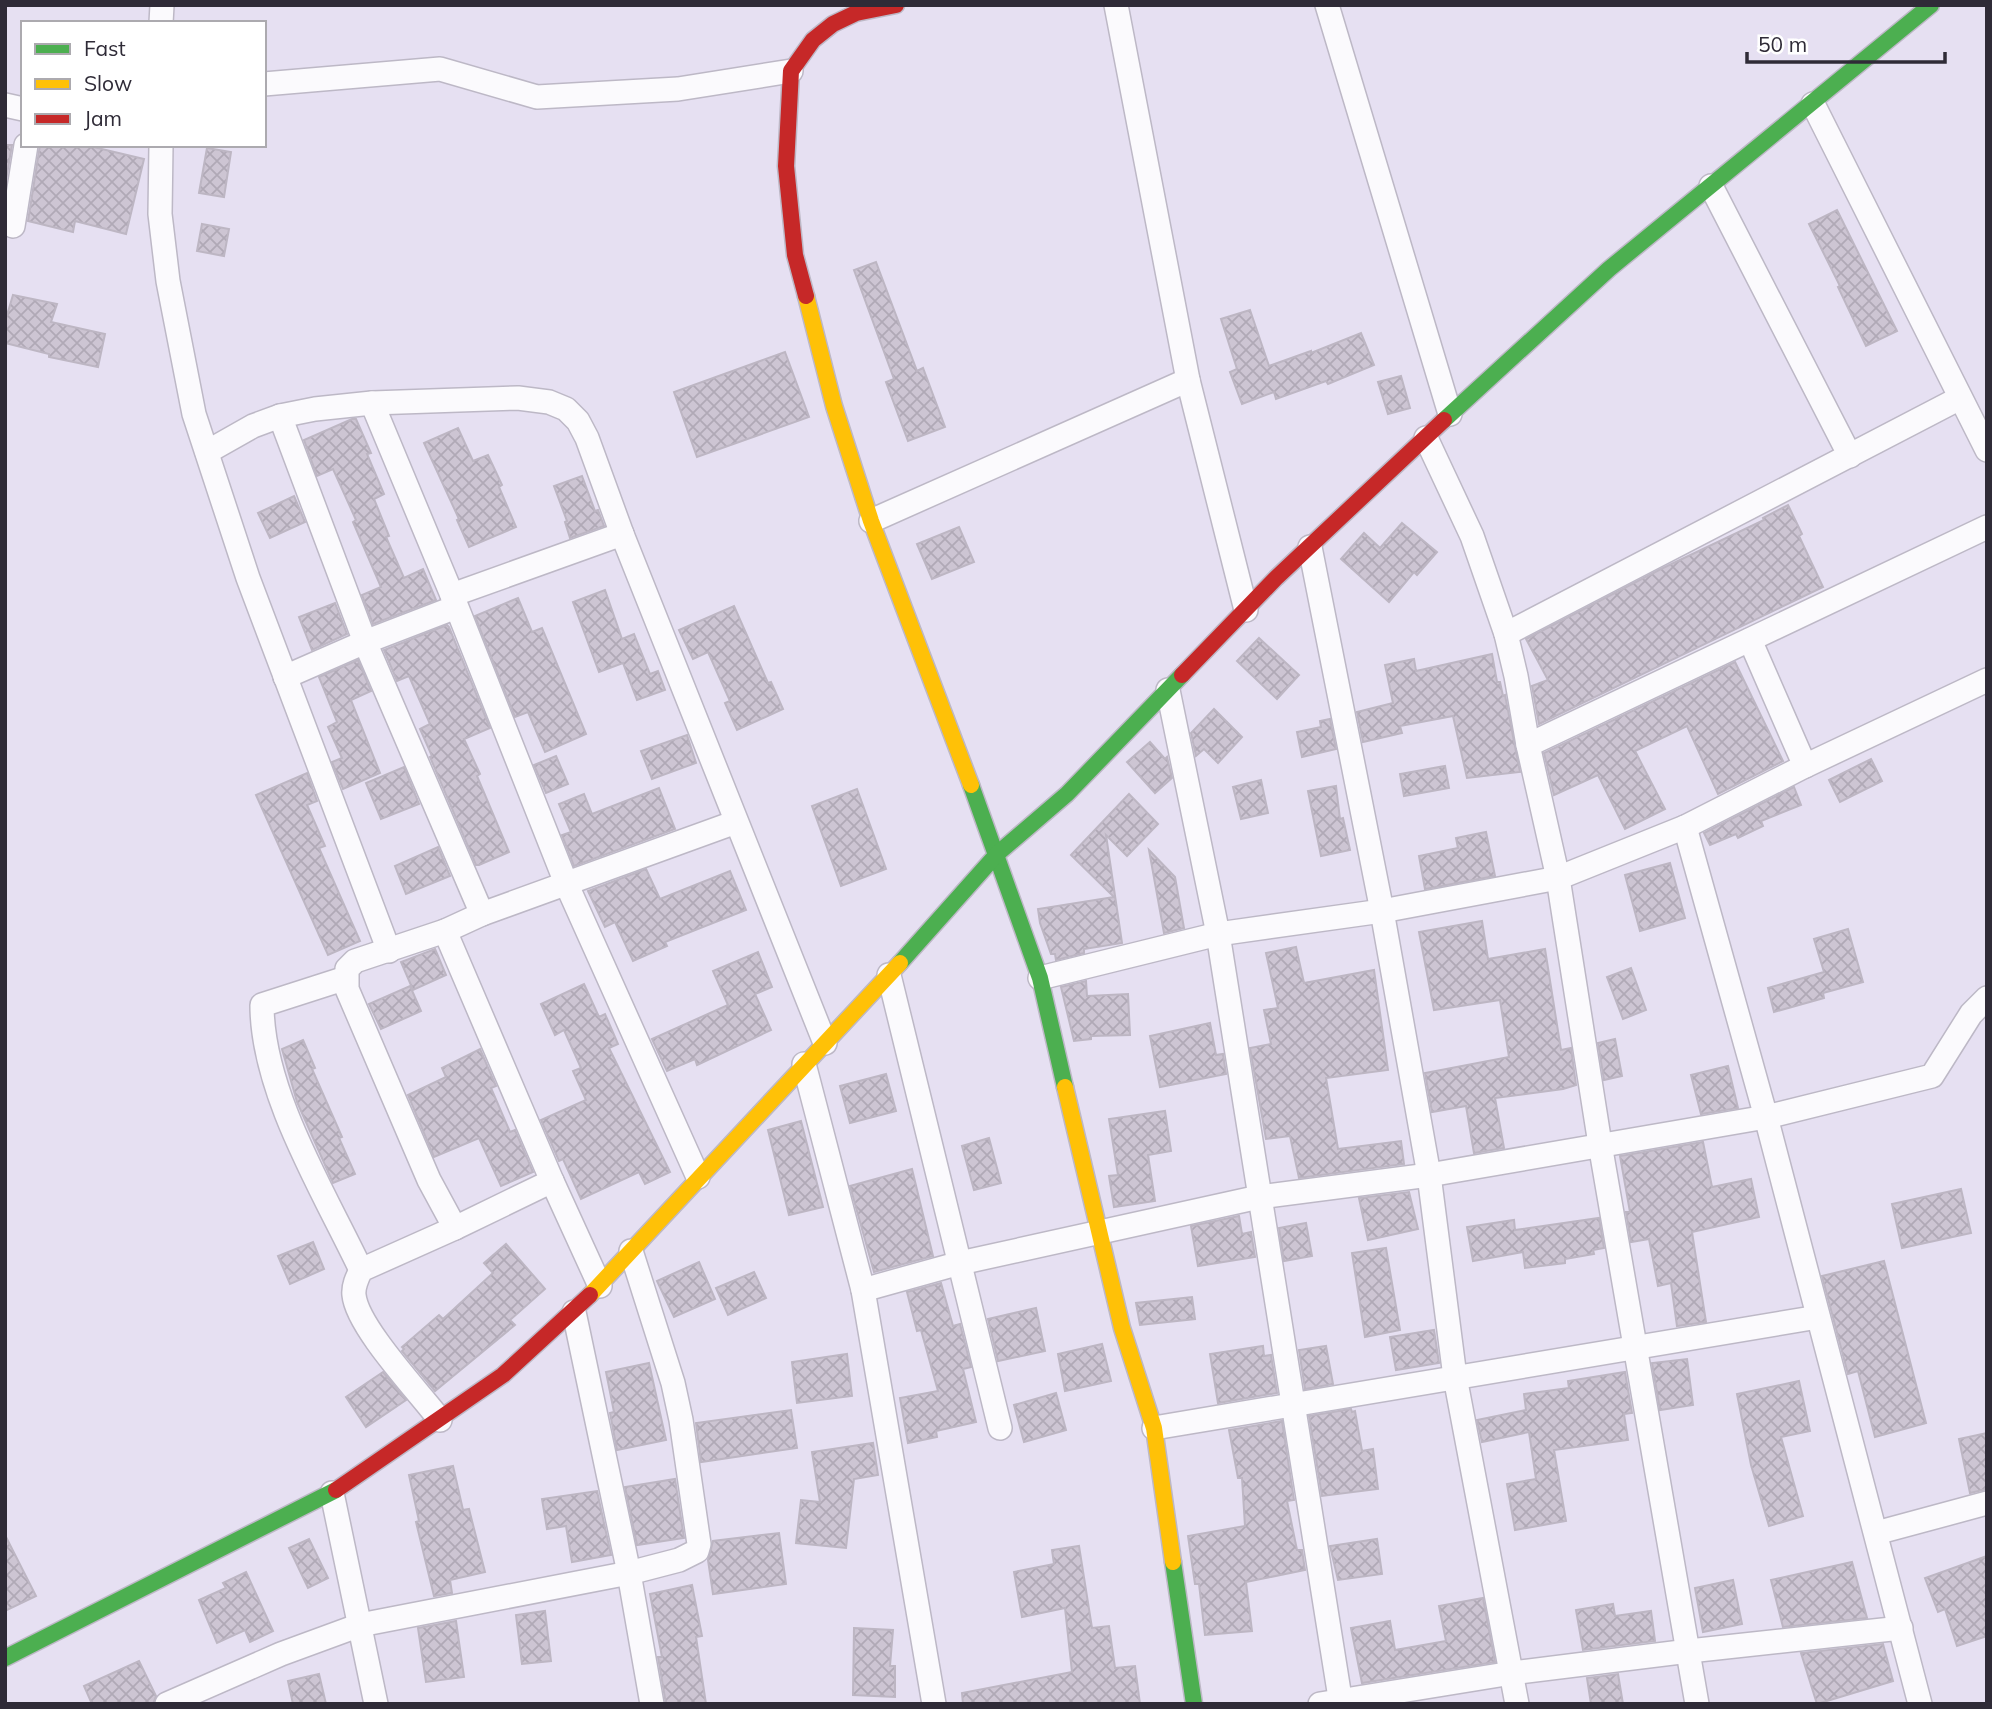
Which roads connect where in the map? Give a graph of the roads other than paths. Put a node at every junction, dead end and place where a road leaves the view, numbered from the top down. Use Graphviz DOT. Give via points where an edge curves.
graph roads {
  1 [pos="896,5"];
  2 [pos="1116,5"];
  3 [pos="1327,5"];
  4 [pos="1931,5"];
  5 [pos="791,71"];
  6 [pos="266,84"];
  7 [pos="1813,104"];
  8 [pos="26,147"];
  9 [pos="161,147"];
  10 [pos="1712,186"];
  11 [pos="13,226"];
  12 [pos="1188,380"];
  13 [pos="1960,398"];
  14 [pos="372,403"];
  15 [pos="1450,414"];
  16 [pos="279,416"];
  17 [pos="1426,438"];
  18 [pos="1987,450"];
  19 [pos="207,452"];
  20 [pos="1850,456"];
  21 [pos="871,522"];
  22 [pos="1987,527"];
  23 [pos="622,534"];
  24 [pos="1310,547"];
  25 [pos="454,601"];
  26 [pos="1247,610"];
  27 [pos="1506,634"];
  28 [pos="1749,640"];
  29 [pos="365,642"];
  30 [pos="285,677"];
  31 [pos="1987,680"];
  32 [pos="1168,690"];
  33 [pos="1528,745"];
  34 [pos="1805,766"];
  35 [pos="736,822"];
  36 [pos="1685,827"];
  37 [pos="997,854"];
  38 [pos="1559,878"];
  39 [pos="566,883"];
  40 [pos="1382,911"];
  41 [pos="482,914"];
  42 [pos="445,931"];
  43 [pos="1218,934"];
  44 [pos="389,951"];
  45 [pos="889,975"];
  46 [pos="346,978"];
  47 [pos="1040,978"];
  48 [pos="1987,998"];
  49 [pos="825,1043"];
  50 [pos="804,1064"];
  51 [pos="1766,1116"];
  52 [pos="1600,1144"];
  53 [pos="1429,1175"];
  54 [pos="698,1177"];
  55 [pos="552,1181"];
  56 [pos="1259,1197"];
  57 [pos="455,1228"];
  58 [pos="1099,1233"];
  59 [pos="631,1251"];
  60 [pos="960,1263"];
  61 [pos="361,1269"];
  62 [pos="600,1286"];
  63 [pos="863,1290"];
  64 [pos="574,1312"];
  65 [pos="1818,1317"];
  66 [pos="1635,1346"];
  67 [pos="1455,1377"];
  68 [pos="1294,1404"];
  69 [pos="440,1420"];
  70 [pos="1000,1428"];
  71 [pos="1153,1428"];
  72 [pos="332,1493"];
  73 [pos="1987,1503"];
  74 [pos="1876,1533"];
  75 [pos="629,1573"];
  76 [pos="360,1625"];
  77 [pos="1901,1628"];
  78 [pos="1689,1651"];
  79 [pos="5,1658"];
  80 [pos="1512,1673"];
  81 [pos="1334,1703"];
  82 [pos="167,1704"];
  83 [pos="376,1704"];
  84 [pos="652,1704"];
  85 [pos="934,1704"];
  86 [pos="1194,1704"];
  87 [pos="1517,1704"];
  88 [pos="1697,1704"];
  89 [pos="1920,1704"];
  1 -- 5 [label="street" via="856,13 833,24 813,40"];
  2 -- 12 [label="street"];
  3 -- 15 [label="street"];
  4 -- 7 [label="street"];
  5 -- 6 [label="street" via="678,89 537,97 440,69"];
  5 -- 21 [label="street" via="786,166 795,255 834,406"];
  7 -- 10 [label="street"];
  7 -- 13 [label="street"];
  8 -- 11 [label="street"];
  9 -- 19 [label="street" via="160,214 168,281 194,414"];
  10 -- 15 [label="street" via="1609,269"];
  10 -- 20 [label="street"];
  12 -- 21 [label="street"];
  12 -- 26 [label="street"];
  13 -- 18 [label="street"];
  13 -- 20 [label="street"];
  14 -- 16 [label="street"];
  14 -- 23 [label="street" via="518,398 566,409 587,438"];
  14 -- 25 [label="street"];
  15 -- 17 [label="street"];
  16 -- 19 [label="street"];
  16 -- 29 [label="street"];
  17 -- 24 [label="street"];
  17 -- 27 [label="street" via="1472,537"];
  19 -- 30 [label="street"];
  20 -- 27 [label="street"];
  21 -- 37 [label="street"];
  22 -- 28 [label="street"];
  23 -- 25 [label="street"];
  23 -- 35 [label="street"];
  24 -- 26 [label="street"];
  24 -- 40 [label="street"];
  25 -- 29 [label="street"];
  25 -- 39 [label="street"];
  26 -- 32 [label="street"];
  27 -- 33 [label="street"];
  28 -- 33 [label="street"];
  28 -- 34 [label="street"];
  29 -- 30 [label="street"];
  29 -- 41 [label="street"];
  30 -- 44 [label="street"];
  31 -- 34 [label="street"];
  32 -- 37 [label="street" via="1066,793"];
  32 -- 43 [label="street"];
  33 -- 38 [label="street"];
  34 -- 36 [label="street"];
  35 -- 39 [label="street"];
  35 -- 49 [label="street"];
  36 -- 38 [label="street"];
  36 -- 51 [label="street"];
  37 -- 45 [label="street"];
  37 -- 47 [label="street"];
  38 -- 40 [label="street"];
  38 -- 52 [label="street"];
  39 -- 41 [label="street"];
  39 -- 54 [label="street"];
  40 -- 43 [label="street"];
  40 -- 53 [label="street"];
  41 -- 42 [label="street"];
  42 -- 44 [label="street"];
  42 -- 55 [label="street"];
  43 -- 47 [label="street"];
  43 -- 56 [label="street"];
  44 -- 46 [label="street" via="355,961"];
  45 -- 49 [label="street"];
  45 -- 60 [label="street"];
  46 -- 57 [label="street" via="429,1180"];
  46 -- 61 [label="street" via="262,1005 262,1025 281,1103"];
  47 -- 58 [label="street"];
  48 -- 51 [label="street" via="1971,1014 1932,1076"];
  49 -- 50 [label="street"];
  50 -- 54 [label="street"];
  50 -- 63 [label="street"];
  51 -- 52 [label="street"];
  51 -- 65 [label="street"];
  52 -- 53 [label="street"];
  52 -- 66 [label="street"];
  53 -- 56 [label="street"];
  53 -- 67 [label="street"];
  54 -- 59 [label="street"];
  55 -- 57 [label="street"];
  55 -- 62 [label="street"];
  56 -- 58 [label="street"];
  56 -- 68 [label="street"];
  57 -- 61 [label="street"];
  58 -- 60 [label="street"];
  58 -- 71 [label="street"];
  59 -- 62 [label="street"];
  59 -- 75 [label="street" via="673,1383 699,1544 690,1556"];
  60 -- 63 [label="street"];
  60 -- 70 [label="street"];
  61 -- 69 [label="street" via="354,1294 358,1312"];
  62 -- 64 [label="street"];
  63 -- 85 [label="street"];
  64 -- 69 [label="street" via="503,1376"];
  64 -- 75 [label="street"];
  65 -- 66 [label="street"];
  65 -- 74 [label="street"];
  66 -- 67 [label="street"];
  66 -- 78 [label="street"];
  67 -- 68 [label="street"];
  67 -- 80 [label="street"];
  68 -- 71 [label="street"];
  68 -- 81 [label="street"];
  69 -- 72 [label="street"];
  71 -- 86 [label="street"];
  72 -- 76 [label="street"];
  72 -- 79 [label="street"];
  73 -- 74 [label="street"];
  74 -- 77 [label="street"];
  75 -- 76 [label="street"];
  75 -- 84 [label="street"];
  76 -- 82 [label="street"];
  76 -- 83 [label="street"];
  77 -- 78 [label="street"];
  77 -- 89 [label="street"];
  78 -- 80 [label="street"];
  78 -- 88 [label="street"];
  80 -- 81 [label="street"];
  80 -- 87 [label="street"];
}
